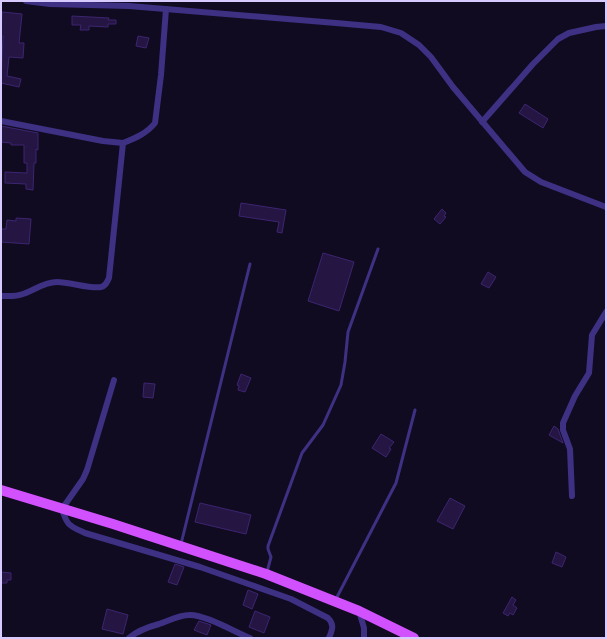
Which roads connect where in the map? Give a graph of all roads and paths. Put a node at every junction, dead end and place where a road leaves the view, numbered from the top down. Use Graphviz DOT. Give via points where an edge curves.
graph roads {
  1 [pos="26,1"];
  2 [pos="166,9"];
  3 [pos="606,26"];
  4 [pos="1,121"];
  5 [pos="482,122"];
  6 [pos="123,142"];
  7 [pos="606,208"];
  8 [pos="378,249"];
  9 [pos="250,264"];
  10 [pos="1,296"];
  11 [pos="606,312"];
  12 [pos="114,380"];
  13 [pos="415,410"];
  14 [pos="1,490"];
  15 [pos="572,496"];
  16 [pos="62,509"];
  17 [pos="181,546"];
  18 [pos="266,574"];
  19 [pos="334,602"];
  20 [pos="359,611"];
  21 [pos="128,638"];
  22 [pos="250,638"];
  23 [pos="329,638"];
  24 [pos="364,638"];
  25 [pos="414,638"];
  1 -- 2 [label="street"];
  2 -- 5 [label="street" via="381,27 401,33 419,45 430,57"];
  2 -- 6 [label="street" via="156,123 139,137"];
  3 -- 5 [label="street" via="558,39"];
  4 -- 6 [label="street" via="103,141"];
  5 -- 7 [label="street" via="525,172 541,182"];
  6 -- 10 [label="street" via="109,278 106,284 95,287 49,282 23,294"];
  8 -- 18 [label="lane" via="348,332 341,386 323,425 302,453 268,546 271,557"];
  9 -- 17 [label="lane"];
  11 -- 15 [label="street" via="592,335 589,374 575,396 563,423 570,449"];
  12 -- 16 [label="street" via="87,470"];
  13 -- 19 [label="lane" via="396,483"];
  14 -- 16 [label="main road"];
  16 -- 17 [label="main road"];
  16 -- 23 [label="street" via="65,521 72,528 200,567 291,600 328,618 333,627"];
  17 -- 18 [label="main road"];
  18 -- 19 [label="main road"];
  19 -- 20 [label="main road"];
  20 -- 24 [label="street"];
  20 -- 25 [label="main road"];
  21 -- 22 [label="street" via="150,626 189,615 198,616"];
}
